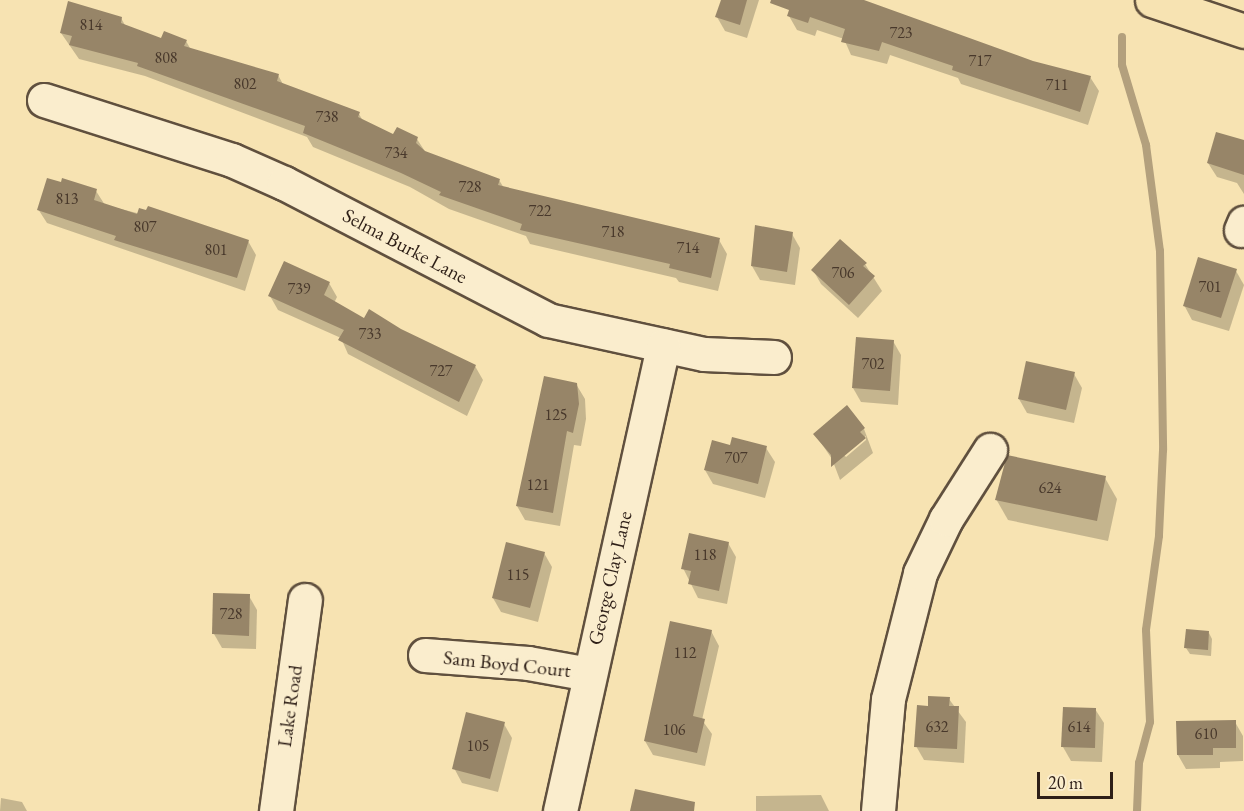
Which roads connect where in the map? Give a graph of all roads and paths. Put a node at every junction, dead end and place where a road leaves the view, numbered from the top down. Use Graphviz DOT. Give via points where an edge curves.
graph roads {
  1 [pos="1152,0"];
  2 [pos="1244,32"];
  3 [pos="44,100"];
  4 [pos="663,345"];
  5 [pos="774,357"];
  6 [pos="990,450"];
  7 [pos="305,600"];
  8 [pos="425,655"];
  9 [pos="589,674"];
  10 [pos="276,811"];
  11 [pos="560,811"];
  12 [pos="878,811"];
  1 -- 2 [label="main road"];
  3 -- 4 [label="street, Selma Burke Lane" via="253,169 379,230 548,320"];
  4 -- 5 [label="street, Selma Burke Lane" via="704,354"];
  4 -- 9 [label="street, George Clay Lane"];
  6 -- 12 [label="street" via="946,519 920,573 900,638 888,699"];
  7 -- 10 [label="street, Lake Road"];
  8 -- 9 [label="street, Sam Boyd Court" via="528,663"];
  9 -- 11 [label="street, George Clay Lane"];
}
